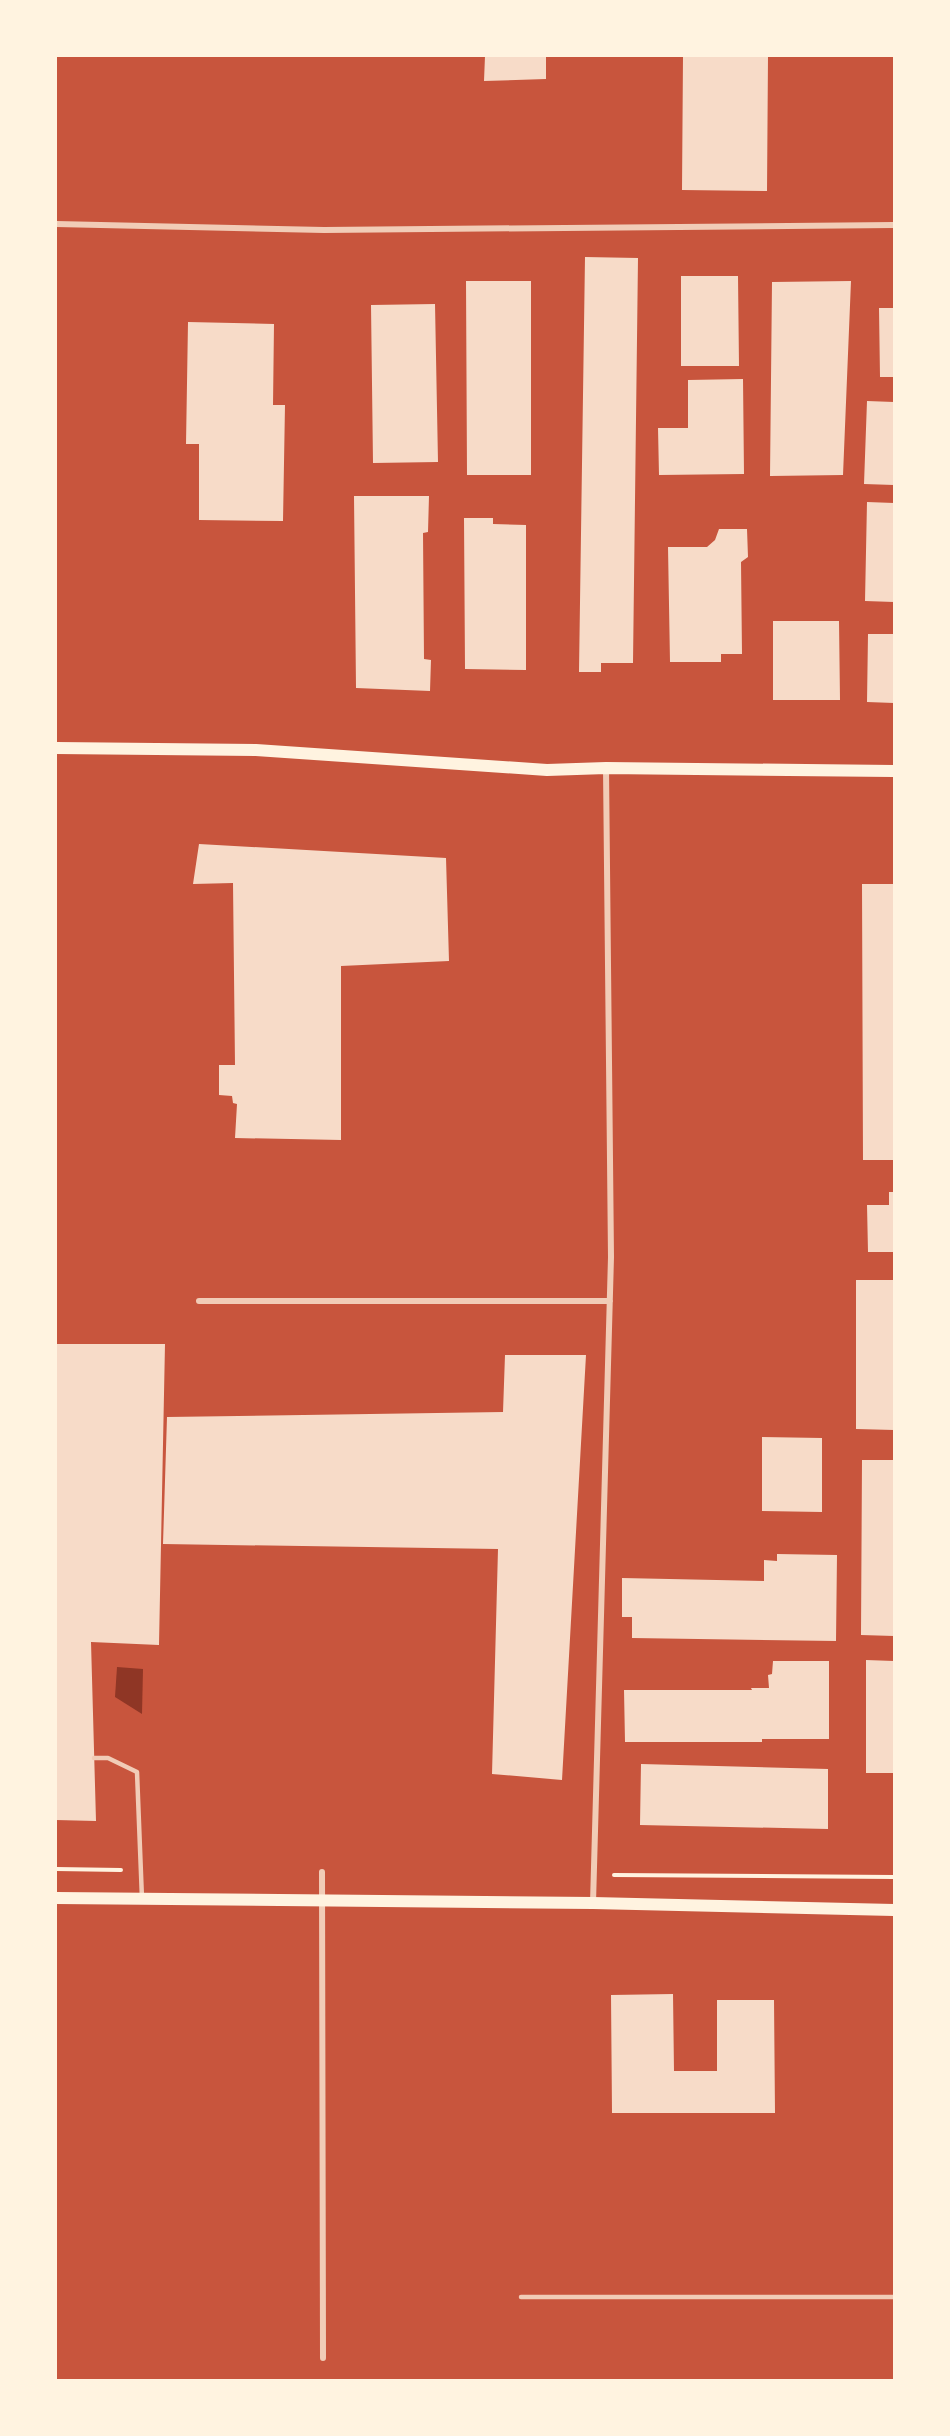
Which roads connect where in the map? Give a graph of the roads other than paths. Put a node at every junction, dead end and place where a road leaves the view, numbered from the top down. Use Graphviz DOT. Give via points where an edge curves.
graph roads {
  1 [pos="56,224"];
  2 [pos="894,225"];
  3 [pos="56,748"];
  4 [pos="606,768"];
  5 [pos="894,771"];
  6 [pos="199,1301"];
  7 [pos="610,1301"];
  8 [pos="94,1758"];
  9 [pos="322,1872"];
  10 [pos="56,1898"];
  11 [pos="142,1899"];
  12 [pos="322,1901"];
  13 [pos="593,1903"];
  14 [pos="894,1910"];
  15 [pos="521,2297"];
  16 [pos="894,2297"];
  17 [pos="323,2358"];
  1 -- 2 [label="street" via="324,230"];
  3 -- 4 [label="main road" via="256,750 547,770"];
  4 -- 5 [label="main road"];
  4 -- 7 [label="street"];
  6 -- 7 [label="street"];
  7 -- 13 [label="street"];
  8 -- 11 [label="lane" via="108,1758 137,1772"];
  9 -- 12 [label="street"];
  10 -- 11 [label="main road"];
  11 -- 12 [label="main road"];
  12 -- 13 [label="main road"];
  12 -- 17 [label="street"];
  13 -- 14 [label="main road"];
  15 -- 16 [label="lane"];
}
